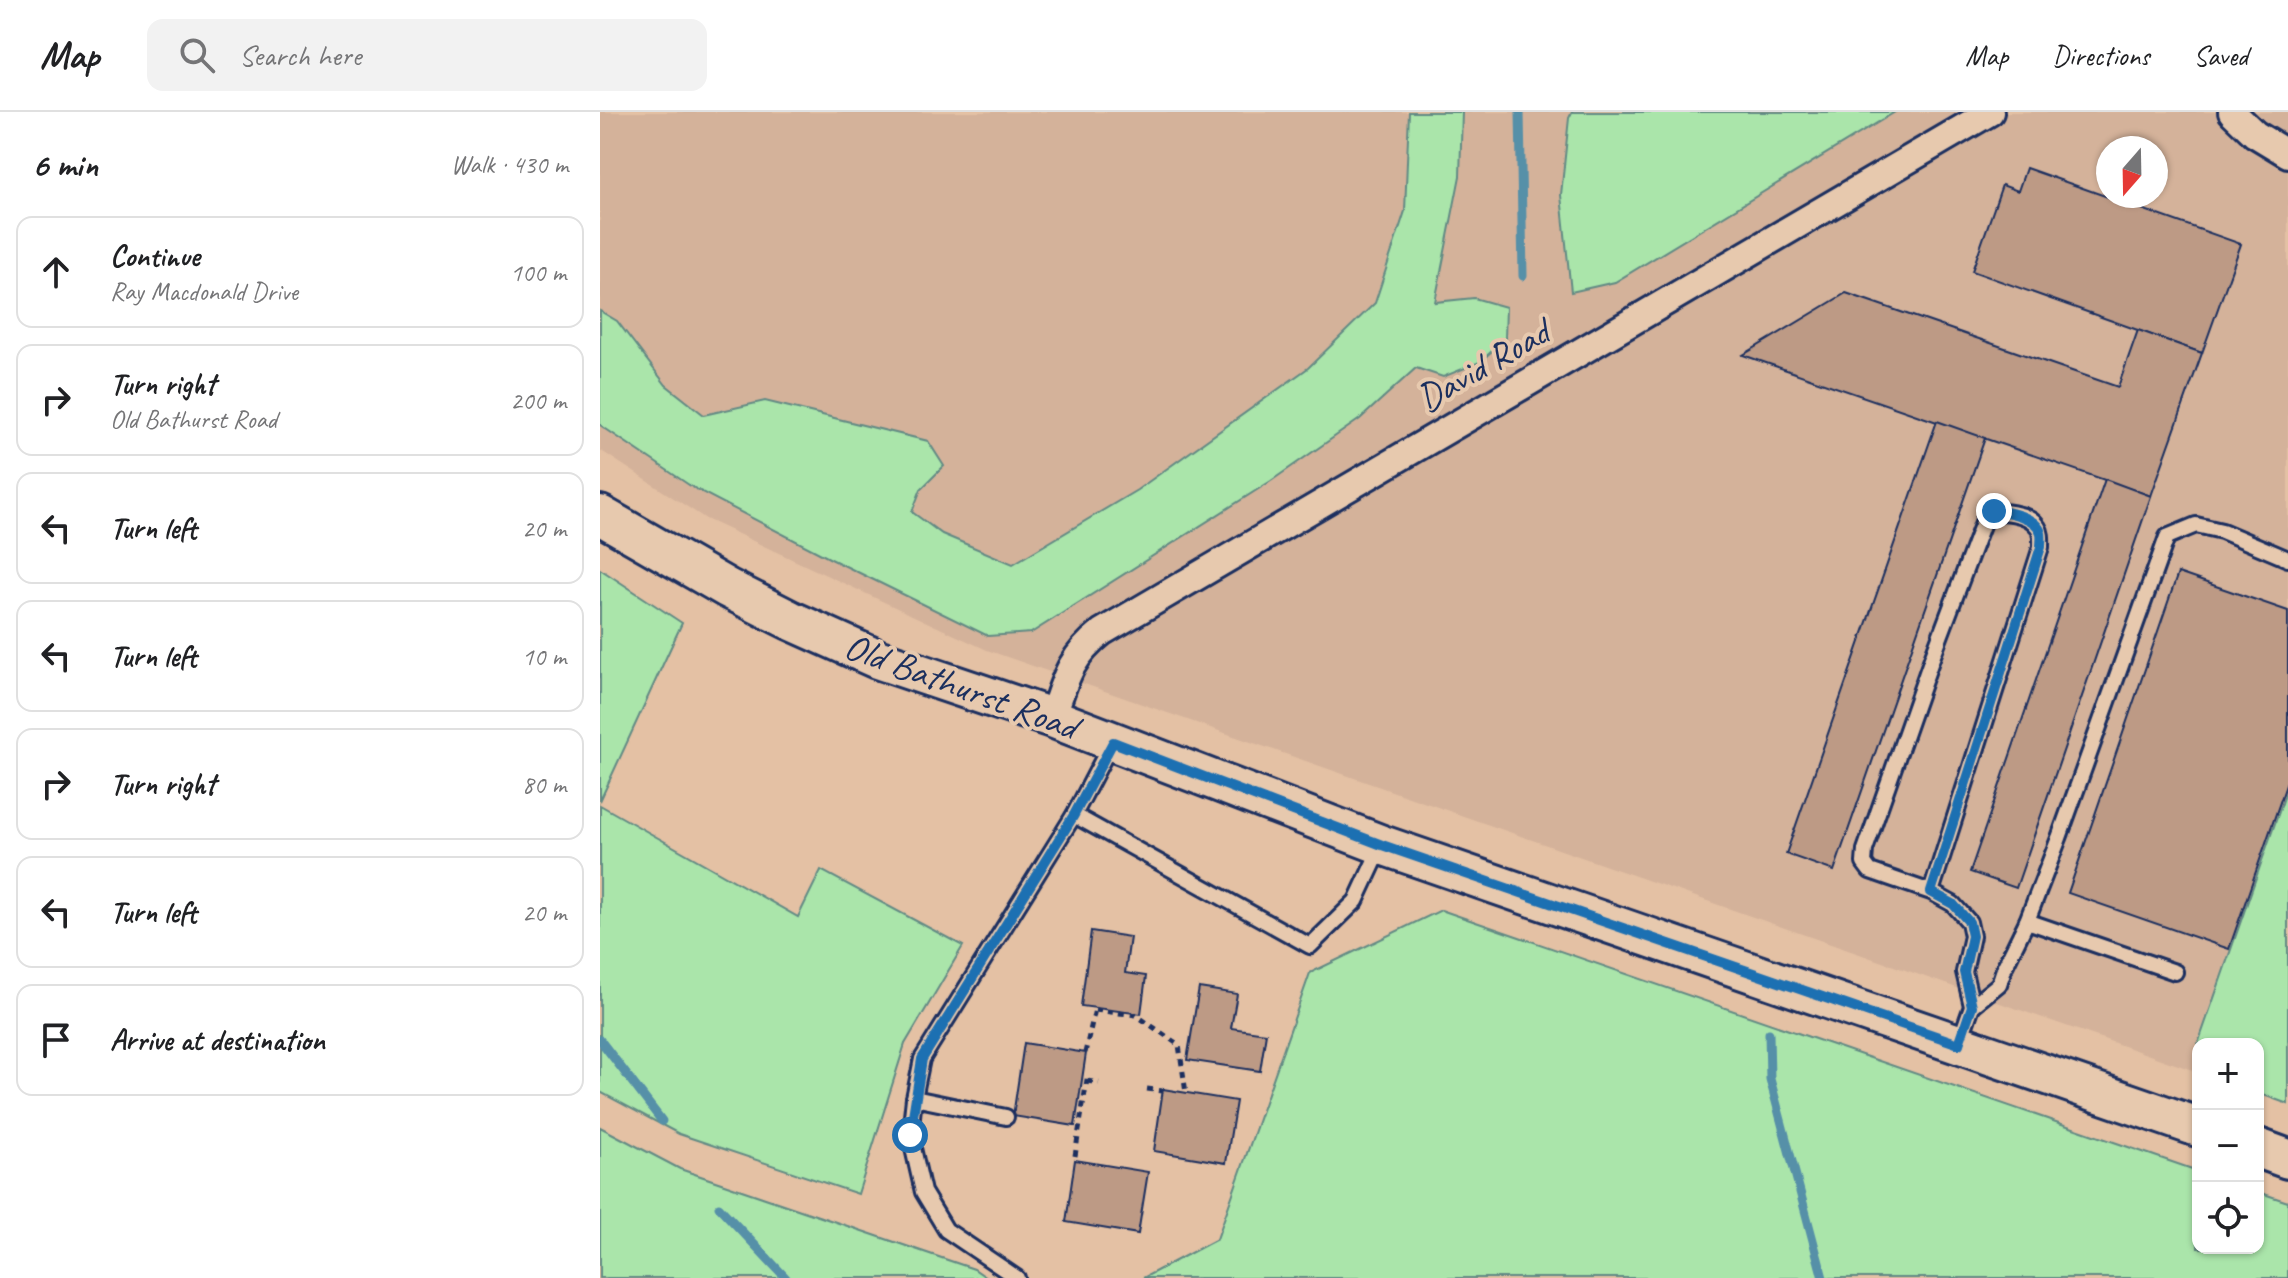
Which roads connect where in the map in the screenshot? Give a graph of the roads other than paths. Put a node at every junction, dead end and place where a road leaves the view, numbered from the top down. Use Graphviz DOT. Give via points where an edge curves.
graph roads {
  1 [pos="1990,112"];
  2 [pos="2232,112"];
  3 [pos="2288,154"];
  4 [pos="600,515"];
  5 [pos="2288,559"];
  6 [pos="1052,718"];
  7 [pos="1113,742"];
  8 [pos="1074,815"];
  9 [pos="1382,845"];
  10 [pos="1931,892"];
  11 [pos="2027,921"];
  12 [pos="2175,972"];
  13 [pos="1972,1006"];
  14 [pos="1959,1044"];
  15 [pos="914,1098"];
  16 [pos="1006,1117"];
  17 [pos="2192,1125"];
  18 [pos="2264,1150"];
  19 [pos="2288,1159"];
  20 [pos="1017,1278"];
  1 -- 6 [label="street, David Road" via="1102,632 1073,662"];
  2 -- 3 [label="street"];
  4 -- 6 [label="main road, Old Bathurst Road" via="790,620 877,659"];
  5 -- 11 [label="lane" via="2196,525 2167,537"];
  6 -- 7 [label="main road, Old Bathurst Road"];
  7 -- 8 [label="lane"];
  7 -- 9 [label="main road, Old Bathurst Road"];
  8 -- 9 [label="lane" via="1310,946 1356,901"];
  8 -- 15 [label="lane" via="922,1059"];
  9 -- 14 [label="main road, Old Bathurst Road"];
  10 -- 10 [label="lane" via="1870,871 1865,850 1985,517 2008,511 2036,523 2041,547"];
  10 -- 13 [label="lane" via="1953,904 1969,922 1972,936 1964,972"];
  11 -- 12 [label="lane"];
  11 -- 13 [label="lane" via="1999,984"];
  13 -- 14 [label="lane"];
  14 -- 17 [label="main road, Old Bathurst Road"];
  15 -- 16 [label="lane"];
  15 -- 20 [label="lane" via="910,1135 923,1192 946,1230"];
  18 -- 19 [label="main road"];
}
